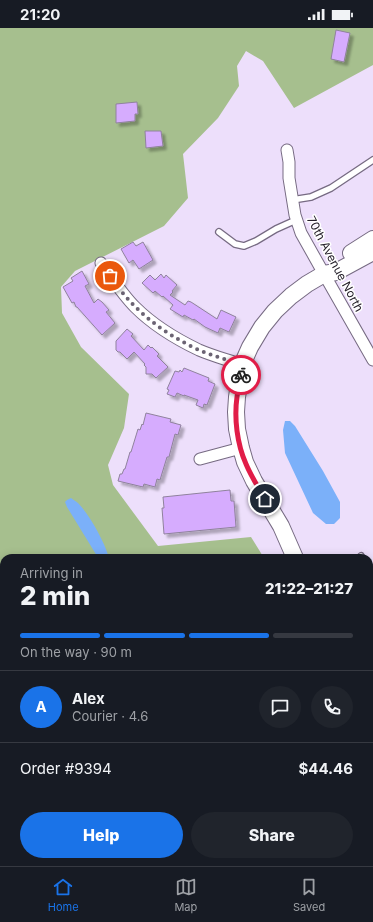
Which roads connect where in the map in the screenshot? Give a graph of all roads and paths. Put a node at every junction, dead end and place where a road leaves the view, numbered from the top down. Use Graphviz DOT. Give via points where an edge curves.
graph roads {
  1 [pos="287,150"];
  2 [pos="373,160"];
  3 [pos="292,200"];
  4 [pos="296,220"];
  5 [pos="219,232"];
  6 [pos="373,239"];
  7 [pos="373,252"];
  8 [pos="101,263"];
  9 [pos="324,274"];
  10 [pos="373,360"];
  11 [pos="242,365"];
  12 [pos="241,448"];
  13 [pos="200,459"];
  14 [pos="293,554"];
  1 -- 3 [label="street, 70th Avenue North"];
  2 -- 3 [label="lane" via="331,188 312,196"];
  3 -- 4 [label="street, 70th Avenue North"];
  4 -- 5 [label="lane" via="244,246 235,244"];
  4 -- 9 [label="street, 70th Avenue North"];
  6 -- 9 [label="street" via="332,264"];
  7 -- 9 [label="street" via="336,272"];
  8 -- 11 [label="street" via="118,288 153,323 199,350"];
  9 -- 10 [label="street, 70th Avenue North"];
  9 -- 11 [label="street" via="296,292 274,311 250,347"];
  11 -- 12 [label="street" via="236,412"];
  12 -- 13 [label="street"];
  12 -- 14 [label="street" via="254,481 281,526"];
}
